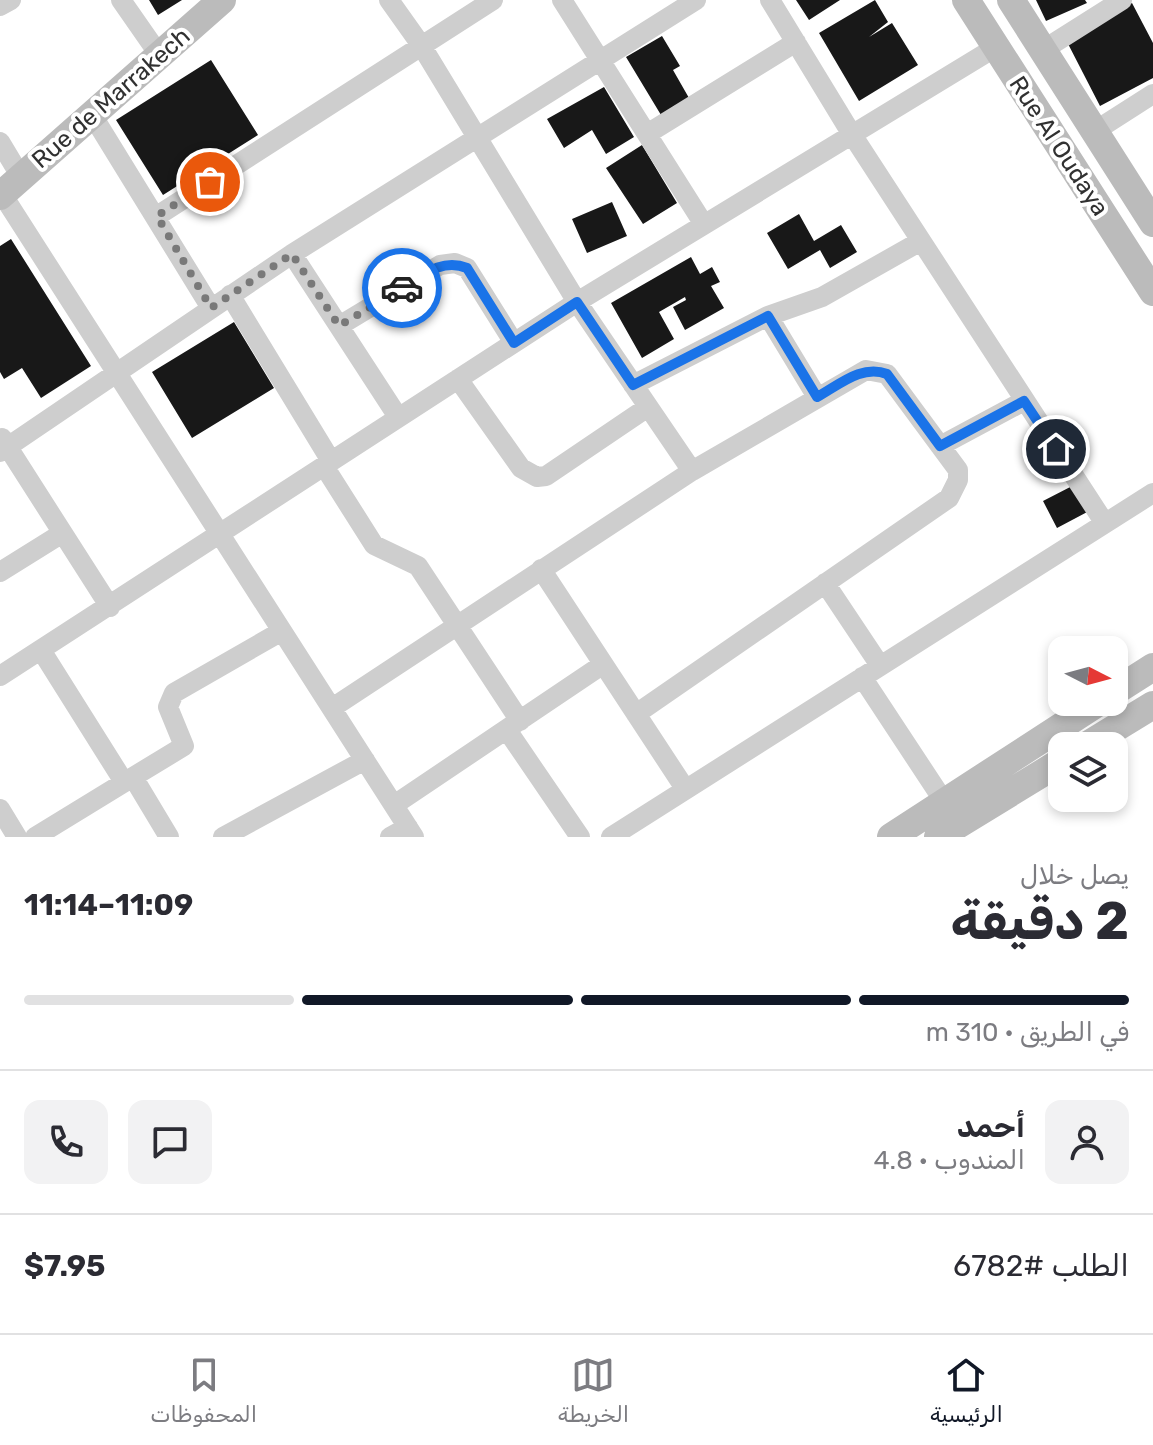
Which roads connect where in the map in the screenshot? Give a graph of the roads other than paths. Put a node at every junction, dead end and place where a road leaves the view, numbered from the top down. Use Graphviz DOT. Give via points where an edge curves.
graph roads {
  1 [pos="11,0"];
  2 [pos="121,0"];
  3 [pos="222,0"];
  4 [pos="389,0"];
  5 [pos="493,0"];
  6 [pos="562,0"];
  7 [pos="696,0"];
  8 [pos="770,0"];
  9 [pos="966,0"];
  10 [pos="1011,0"];
  11 [pos="1122,0"];
  12 [pos="0,6"];
  13 [pos="796,42"];
  14 [pos="421,45"];
  15 [pos="996,47"];
  16 [pos="1043,50"];
  17 [pos="160,56"];
  18 [pos="600,60"];
  19 [pos="1153,94"];
  20 [pos="91,113"];
  21 [pos="1095,131"];
  22 [pos="851,133"];
  23 [pos="647,134"];
  24 [pos="476,139"];
  25 [pos="0,142"];
  26 [pos="8,189"];
  27 [pos="157,216"];
  28 [pos="703,223"];
  29 [pos="1153,223"];
  30 [pos="921,241"];
  31 [pos="292,254"];
  32 [pos="1153,292"];
  33 [pos="230,295"];
  34 [pos="577,302"];
  35 [pos="211,308"];
  36 [pos="768,316"];
  37 [pos="339,326"];
  38 [pos="514,343"];
  39 [pos="116,372"];
  40 [pos="458,379"];
  41 [pos="633,385"];
  42 [pos="817,397"];
  43 [pos="1024,401"];
  44 [pos="648,407"];
  45 [pos="398,417"];
  46 [pos="3,445"];
  47 [pos="940,446"];
  48 [pos="328,464"];
  49 [pos="692,471"];
  50 [pos="1153,493"];
  51 [pos="1104,522"];
  52 [pos="61,534"];
  53 [pos="221,535"];
  54 [pos="541,569"];
  55 [pos="0,572"];
  56 [pos="825,583"];
  57 [pos="110,607"];
  58 [pos="459,623"];
  59 [pos="282,631"];
  60 [pos="41,650"];
  61 [pos="879,664"];
  62 [pos="602,665"];
  63 [pos="1153,667"];
  64 [pos="0,676"];
  65 [pos="862,677"];
  66 [pos="1128,683"];
  67 [pos="1153,705"];
  68 [pos="332,708"];
  69 [pos="636,714"];
  70 [pos="1082,716"];
  71 [pos="514,726"];
  72 [pos="1109,732"];
  73 [pos="365,760"];
  74 [pos="1048,769"];
  75 [pos="128,780"];
  76 [pos="684,787"];
  77 [pos="394,805"];
  78 [pos="0,809"];
  79 [pos="952,825"];
  80 [pos="404,834"];
  81 [pos="17,837"];
  82 [pos="35,837"];
  83 [pos="169,837"];
  84 [pos="225,837"];
  85 [pos="580,837"];
  86 [pos="611,837"];
  87 [pos="891,837"];
  1 -- 12 [label="street"];
  2 -- 17 [label="street"];
  3 -- 17 [label="main road, Rue de Marrakech"];
  4 -- 14 [label="street"];
  5 -- 14 [label="street"];
  6 -- 18 [label="street"];
  7 -- 18 [label="street"];
  8 -- 13 [label="street"];
  9 -- 15 [label="main road, Rue Al Oudaya"];
  10 -- 16 [label="main road, Rue Al Oudaya"];
  11 -- 16 [label="street"];
  13 -- 22 [label="street"];
  13 -- 23 [label="street"];
  14 -- 24 [label="street"];
  14 -- 27 [label="street"];
  15 -- 22 [label="street"];
  15 -- 32 [label="main road, Rue Al Oudaya"];
  16 -- 21 [label="main road, Rue Al Oudaya"];
  17 -- 20 [label="main road, Rue de Marrakech"];
  18 -- 23 [label="street"];
  18 -- 24 [label="street"];
  19 -- 21 [label="street"];
  20 -- 26 [label="main road, Rue de Marrakech"];
  20 -- 27 [label="street"];
  21 -- 29 [label="main road, Rue Al Oudaya"];
  22 -- 28 [label="street"];
  22 -- 30 [label="street"];
  23 -- 28 [label="street"];
  24 -- 31 [label="street"];
  24 -- 34 [label="street"];
  25 -- 26 [label="street"];
  26 -- 39 [label="street"];
  27 -- 35 [label="street"];
  28 -- 34 [label="street"];
  30 -- 36 [label="street" via="822,297"];
  30 -- 43 [label="street"];
  31 -- 33 [label="street"];
  31 -- 37 [label="street"];
  33 -- 35 [label="street"];
  33 -- 48 [label="street"];
  34 -- 38 [label="street"];
  34 -- 41 [label="street"];
  35 -- 39 [label="street"];
  36 -- 41 [label="street"];
  36 -- 42 [label="street"];
  37 -- 38 [label="street" via="440,265 455,263 467,268"];
  37 -- 45 [label="street"];
  38 -- 40 [label="street"];
  39 -- 46 [label="street"];
  39 -- 53 [label="street"];
  40 -- 44 [label="street" via="521,468 537,477"];
  40 -- 45 [label="street"];
  41 -- 44 [label="street"];
  42 -- 47 [label="street" via="866,370 887,374"];
  42 -- 49 [label="street"];
  43 -- 47 [label="street"];
  43 -- 51 [label="street"];
  44 -- 49 [label="street"];
  45 -- 48 [label="street"];
  46 -- 52 [label="street"];
  47 -- 56 [label="street" via="958,470 949,498"];
  48 -- 53 [label="street"];
  48 -- 58 [label="street" via="374,545 418,566"];
  49 -- 54 [label="street"];
  50 -- 51 [label="street"];
  51 -- 61 [label="street"];
  52 -- 55 [label="street"];
  52 -- 57 [label="street"];
  53 -- 57 [label="street"];
  53 -- 59 [label="street"];
  54 -- 58 [label="street"];
  54 -- 62 [label="street"];
  56 -- 61 [label="street"];
  56 -- 69 [label="street"];
  57 -- 60 [label="street"];
  58 -- 68 [label="street"];
  58 -- 71 [label="street"];
  59 -- 68 [label="street"];
  59 -- 75 [label="street" via="174,693 168,707 184,746"];
  60 -- 64 [label="street"];
  60 -- 75 [label="street"];
  61 -- 65 [label="street"];
  62 -- 69 [label="street"];
  62 -- 71 [label="street"];
  63 -- 66 [label="main road"];
  65 -- 76 [label="street"];
  65 -- 79 [label="street"];
  67 -- 72 [label="main road"];
  68 -- 73 [label="street"];
  69 -- 76 [label="street"];
  70 -- 79 [label="main road"];
  71 -- 77 [label="street"];
  71 -- 85 [label="street"];
  73 -- 77 [label="street"];
  73 -- 84 [label="street"];
  74 -- 79 [label="main road"];
  75 -- 82 [label="street"];
  75 -- 83 [label="street"];
  76 -- 86 [label="street"];
  77 -- 80 [label="street"];
  78 -- 81 [label="street"];
  79 -- 87 [label="main road"];
}
